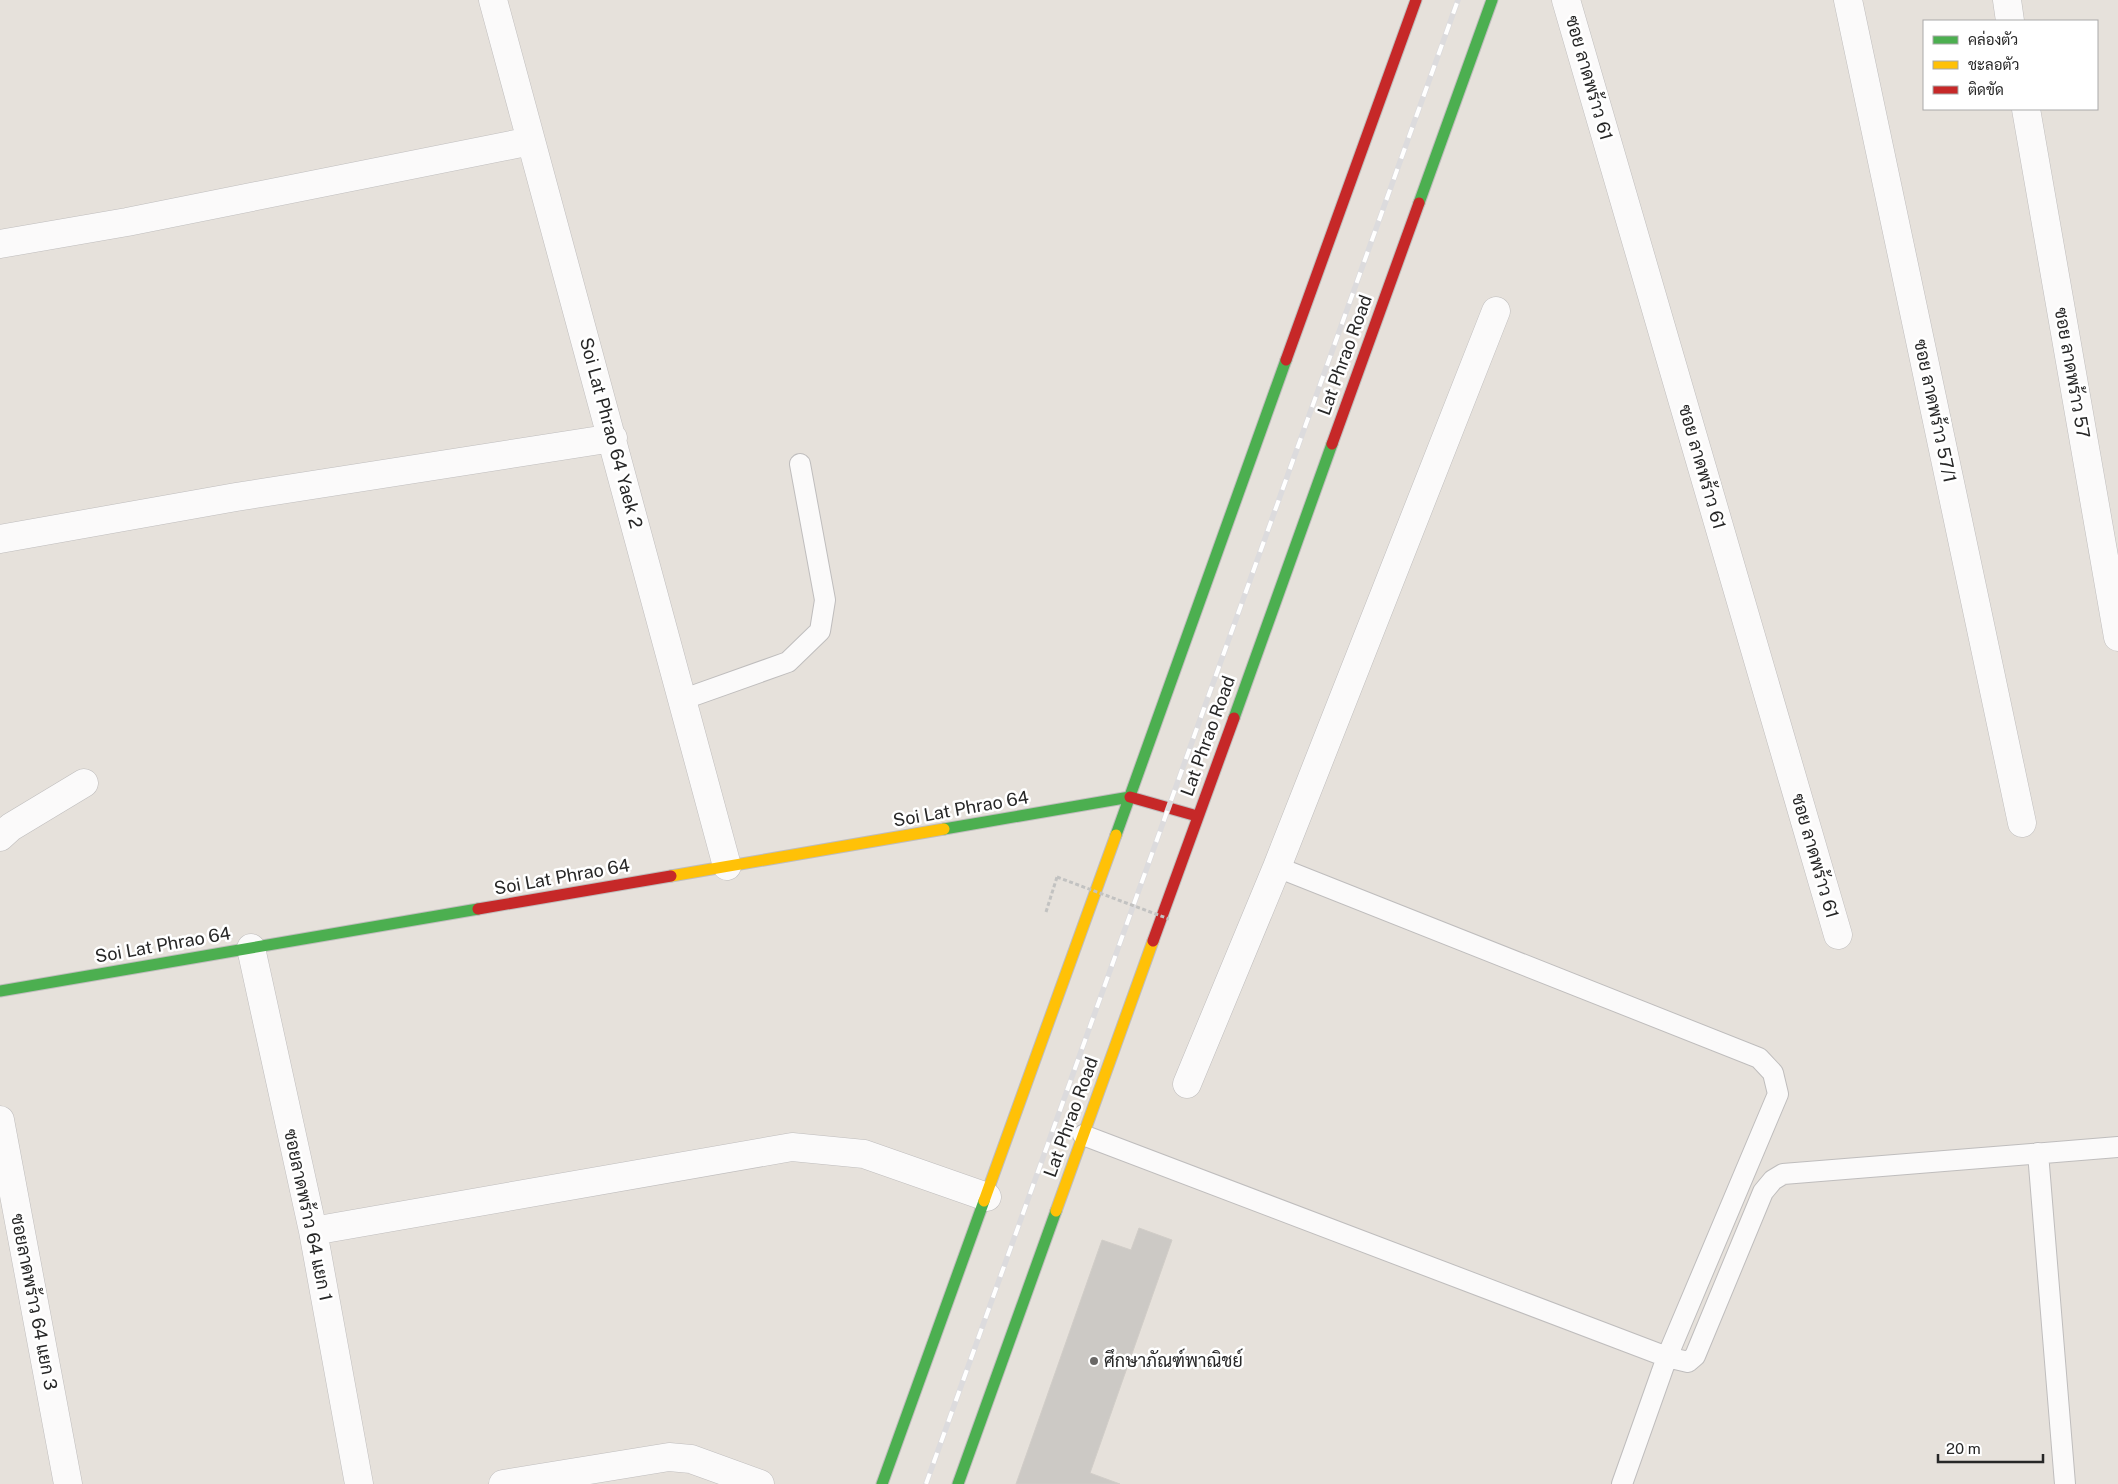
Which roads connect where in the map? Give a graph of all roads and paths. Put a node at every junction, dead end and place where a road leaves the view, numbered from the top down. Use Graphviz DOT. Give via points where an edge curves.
graph roads {
  1 [pos="493,0"];
  2 [pos="1416,0"];
  3 [pos="1492,0"];
  4 [pos="1566,0"];
  5 [pos="1848,0"];
  6 [pos="2007,0"];
  7 [pos="2010,20"];
  8 [pos="2026,110"];
  9 [pos="531,140"];
  10 [pos="0,244"];
  11 [pos="1496,311"];
  12 [pos="613,438"];
  13 [pos="800,464"];
  14 [pos="0,539"];
  15 [pos="2118,637"];
  16 [pos="684,700"];
  17 [pos="84,783"];
  18 [pos="1130,798"];
  19 [pos="1197,816"];
  20 [pos="2022,823"];
  21 [pos="0,837"];
  22 [pos="727,866"];
  23 [pos="1277,867"];
  24 [pos="1046,912"];
  25 [pos="1169,919"];
  26 [pos="1838,935"];
  27 [pos="251,948"];
  28 [pos="0,990"];
  29 [pos="1187,1084"];
  30 [pos="0,1120"];
  31 [pos="1083,1135"];
  32 [pos="2118,1147"];
  33 [pos="2038,1153"];
  34 [pos="987,1197"];
  35 [pos="312,1231"];
  36 [pos="1666,1357"];
  37 [pos="68,1484"];
  38 [pos="359,1484"];
  39 [pos="503,1484"];
  40 [pos="760,1484"];
  41 [pos="882,1484"];
  42 [pos="958,1484"];
  43 [pos="1622,1484"];
  44 [pos="2065,1484"];
  1 -- 9 [label="street, Soi Lat Phrao 64 Yaek 2"];
  2 -- 18 [label="main road"];
  3 -- 19 [label="main road, Lat Phrao Road"];
  4 -- 26 [label="street, ซอย ลาดพร้าว 61"];
  5 -- 20 [label="street, ซอย ลาดพร้าว 57/1"];
  6 -- 7 [label="street"];
  8 -- 15 [label="street, ซอย ลาดพร้าว 57"];
  9 -- 10 [label="street" via="136,220"];
  9 -- 12 [label="street, Soi Lat Phrao 64 Yaek 2"];
  11 -- 23 [label="street"];
  12 -- 14 [label="street" via="236,497"];
  12 -- 16 [label="street, Soi Lat Phrao 64 Yaek 2"];
  13 -- 16 [label="lane" via="825,600 820,631 788,662"];
  16 -- 22 [label="street, Soi Lat Phrao 64 Yaek 2"];
  17 -- 21 [label="street"];
  18 -- 19 [label="main road"];
  18 -- 22 [label="main road, Soi Lat Phrao 64"];
  18 -- 34 [label="main road"];
  19 -- 31 [label="main road, Lat Phrao Road"];
  22 -- 27 [label="main road, Soi Lat Phrao 64"];
  23 -- 29 [label="street"];
  23 -- 36 [label="lane" via="1759,1058 1773,1073 1778,1094"];
  24 -- 25 [label="path, bridge" via="1057,877"];
  27 -- 28 [label="main road, Soi Lat Phrao 64"];
  27 -- 35 [label="street, ซอยลาดพร้าว 64 แยก 1"];
  30 -- 37 [label="street, ซอยลาดพร้าว 64 แยก 3"];
  31 -- 36 [label="lane"];
  31 -- 42 [label="main road, Lat Phrao Road"];
  32 -- 33 [label="lane"];
  33 -- 36 [label="lane" via="1783,1174 1763,1192 1695,1356 1688,1362"];
  33 -- 44 [label="lane"];
  34 -- 35 [label="street" via="864,1154 792,1147"];
  34 -- 41 [label="main road"];
  35 -- 38 [label="street, ซอยลาดพร้าว 64 แยก 1"];
  36 -- 43 [label="lane"];
  39 -- 40 [label="street" via="669,1457 691,1459"];
}
